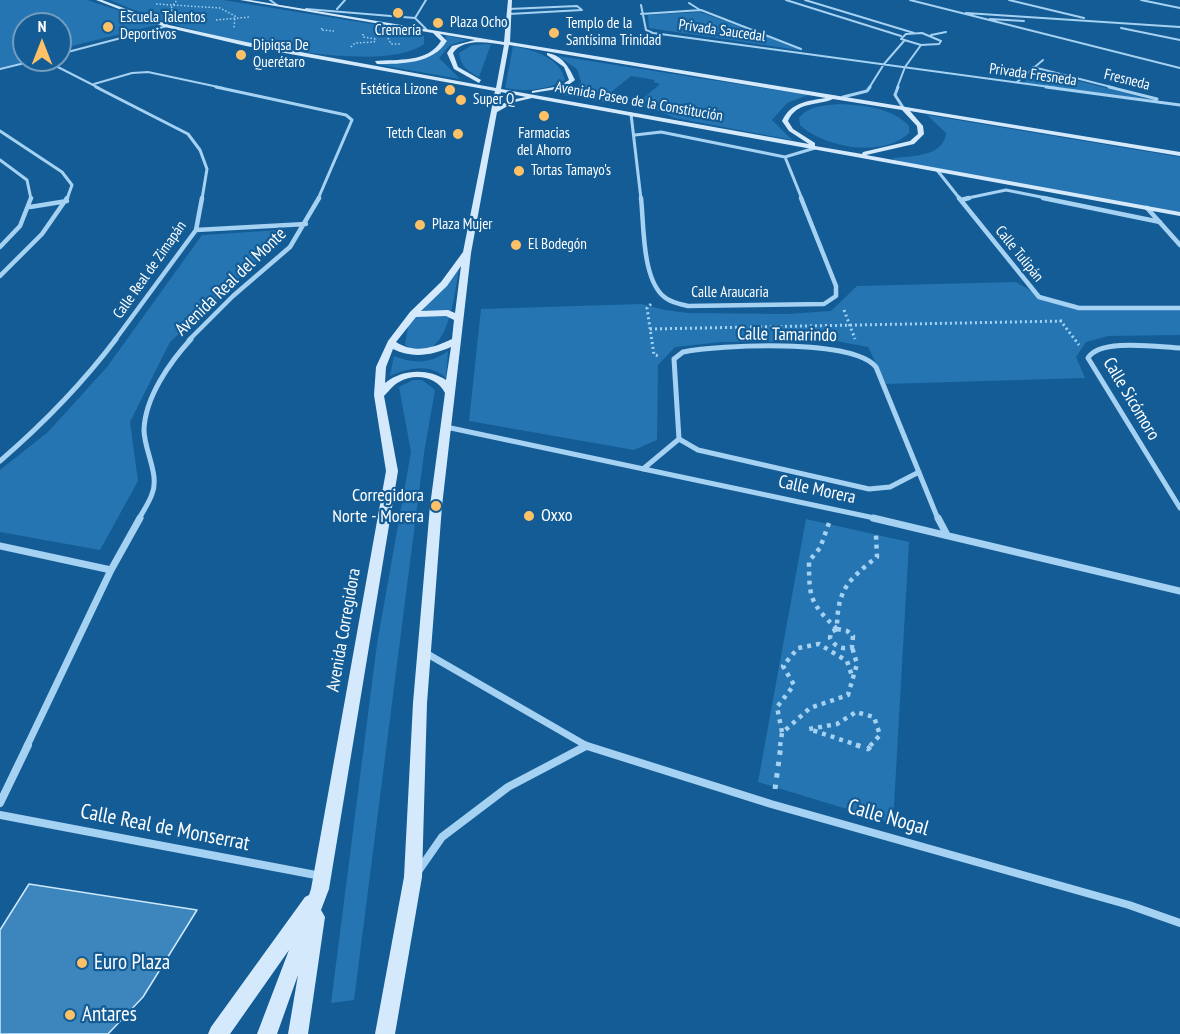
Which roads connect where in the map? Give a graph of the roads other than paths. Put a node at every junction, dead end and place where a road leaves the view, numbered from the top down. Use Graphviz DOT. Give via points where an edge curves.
graph roads {
  1 [pos="98,0"];
  2 [pos="242,0"];
  3 [pos="270,0"];
  4 [pos="345,0"];
  5 [pos="426,0"];
  6 [pos="510,0"];
  7 [pos="786,0"];
  8 [pos="805,0"];
  9 [pos="910,0"];
  10 [pos="1009,0"];
  11 [pos="1142,0"];
  12 [pos="688,3"];
  13 [pos="276,5"];
  14 [pos="641,5"];
  15 [pos="1180,8"];
  16 [pos="306,9"];
  17 [pos="337,9"];
  18 [pos="701,10"];
  19 [pos="509,12"];
  20 [pos="953,12"];
  21 [pos="641,14"];
  22 [pos="415,18"];
  23 [pos="977,19"];
  24 [pos="1102,23"];
  25 [pos="1131,25"];
  26 [pos="167,26"];
  27 [pos="1115,26"];
  28 [pos="1180,27"];
  29 [pos="426,29"];
  30 [pos="434,31"];
  31 [pos="946,32"];
  32 [pos="914,33"];
  33 [pos="930,35"];
  34 [pos="901,36"];
  35 [pos="1180,40"];
  36 [pos="494,41"];
  37 [pos="904,41"];
  38 [pos="507,43"];
  39 [pos="921,45"];
  40 [pos="537,48"];
  41 [pos="72,51"];
  42 [pos="812,54"];
  43 [pos="337,60"];
  44 [pos="1043,60"];
  45 [pos="884,64"];
  46 [pos="1033,66"];
  47 [pos="905,67"];
  48 [pos="1180,68"];
  49 [pos="69,72"];
  50 [pos="1016,83"];
  51 [pos="94,84"];
  52 [pos="498,89"];
  53 [pos="538,97"];
  54 [pos="843,97"];
  55 [pos="1180,105"];
  56 [pos="904,110"];
  57 [pos="494,111"];
  58 [pos="631,114"];
  59 [pos="0,131"];
  60 [pos="635,135"];
  61 [pos="815,148"];
  62 [pos="827,150"];
  63 [pos="846,154"];
  64 [pos="1180,154"];
  65 [pos="785,157"];
  66 [pos="0,159"];
  67 [pos="937,170"];
  68 [pos="67,201"];
  69 [pos="961,201"];
  70 [pos="30,207"];
  71 [pos="1148,208"];
  72 [pos="1180,214"];
  73 [pos="1160,222"];
  74 [pos="306,224"];
  75 [pos="196,230"];
  76 [pos="1180,245"];
  77 [pos="0,247"];
  78 [pos="467,253"];
  79 [pos="0,276"];
  80 [pos="1180,308"];
  81 [pos="413,314"];
  82 [pos="460,319"];
  83 [pos="457,340"];
  84 [pos="391,343"];
  85 [pos="1180,348"];
  86 [pos="450,394"];
  87 [pos="379,395"];
  88 [pos="446,426"];
  89 [pos="679,439"];
  90 [pos="0,461"];
  91 [pos="643,469"];
  92 [pos="919,472"];
  93 [pos="1180,508"];
  94 [pos="947,536"];
  95 [pos="0,546"];
  96 [pos="111,570"];
  97 [pos="1180,591"];
  98 [pos="423,652"];
  99 [pos="586,746"];
  100 [pos="0,803"];
  101 [pos="0,815"];
  102 [pos="413,877"];
  103 [pos="321,883"];
  104 [pos="1180,922"];
  105 [pos="218,1034"];
  106 [pos="267,1034"];
  107 [pos="298,1034"];
  108 [pos="385,1034"];
  1 -- 26 [label="street, Avenida Paseo de la Constitución"];
  2 -- 13 [label="street, Avenida Paseo de la Constitución"];
  3 -- 13 [label="street"];
  4 -- 17 [label="street"];
  5 -- 22 [label="street"];
  6 -- 19 [label="street, Avenida Corregidora"];
  7 -- 34 [label="street"];
  8 -- 32 [label="street"];
  9 -- 20 [label="street"];
  10 -- 24 [label="street"];
  11 -- 15 [label="street"];
  12 -- 18 [label="street, Privada Saucedal"];
  13 -- 16 [label="street, Avenida Paseo de la Constitución"];
  14 -- 21 [label="street"];
  16 -- 17 [label="street"];
  16 -- 29 [label="street, Avenida Paseo de la Constitución"];
  17 -- 22 [label="street"];
  18 -- 21 [label="street, Privada Saucedal"];
  18 -- 42 [label="street, Privada Saucedal"];
  19 -- 19 [label="lane" via="582,10 577,6"];
  19 -- 38 [label="street, Avenida Corregidora"];
  20 -- 23 [label="street"];
  20 -- 24 [label="street"];
  21 -- 42 [label="street, Privada Saucedal" via="646,30 653,33"];
  22 -- 29 [label="street"];
  23 -- 27 [label="street"];
  23 -- 48 [label="street"];
  24 -- 25 [label="street"];
  24 -- 27 [label="street"];
  25 -- 27 [label="street"];
  25 -- 28 [label="street"];
  26 -- 41 [label="street"];
  26 -- 43 [label="street, Avenida Paseo de la Constitución"];
  27 -- 35 [label="street"];
  29 -- 30 [label="street, Avenida Paseo de la Constitución"];
  30 -- 36 [label="street, Avenida Paseo de la Constitución"];
  30 -- 43 [label="street" via="443,44 422,57 387,62"];
  31 -- 33 [label="street"];
  32 -- 33 [label="street"];
  32 -- 34 [label="street"];
  33 -- 39 [label="street" via="941,41"];
  34 -- 37 [label="street"];
  36 -- 38 [label="street, Avenida Paseo de la Constitución"];
  36 -- 52 [label="street" via="465,42 450,53 462,73"];
  37 -- 39 [label="street"];
  37 -- 45 [label="street"];
  38 -- 40 [label="street, Avenida Paseo de la Constitución"];
  38 -- 52 [label="street, Avenida Corregidora"];
  39 -- 47 [label="street"];
  40 -- 52 [label="street" via="566,66 570,83 543,91"];
  40 -- 54 [label="street, Avenida Paseo de la Constitución"];
  42 -- 45 [label="street, Privada Saucedal"];
  43 -- 52 [label="street, Avenida Paseo de la Constitución"];
  44 -- 46 [label="street"];
  45 -- 47 [label="street, Privada Fresneda"];
  45 -- 54 [label="street" via="867,91"];
  46 -- 50 [label="street"];
  46 -- 55 [label="street, Fresneda"];
  47 -- 50 [label="street, Privada Fresneda"];
  47 -- 56 [label="street" via="894,95"];
  49 -- 51 [label="street, Calle Real de Zimapán"];
  50 -- 55 [label="street, Privada Fresneda"];
  51 -- 74 [label="street, Avenida Real del Monte" via="148,72 350,118"];
  51 -- 75 [label="street, Calle Real de Zimapán" via="188,134 200,150 207,169"];
  52 -- 53 [label="street, Avenida Paseo de la Constitución"];
  52 -- 57 [label="street, Avenida Corregidora"];
  53 -- 57 [label="street" via="513,101"];
  53 -- 58 [label="street, Avenida Paseo de la Constitución"];
  54 -- 56 [label="street, Avenida Paseo de la Constitución"];
  54 -- 62 [label="street" via="798,105 788,112 785,121 791,130"];
  56 -- 63 [label="street" via="920,126 921,134 912,143 871,153"];
  56 -- 64 [label="street, Avenida Paseo de la Constitución"];
  57 -- 78 [label="street, Avenida Corregidora"];
  58 -- 60 [label="street"];
  58 -- 61 [label="street, Avenida Paseo de la Constitución"];
  59 -- 68 [label="street" via="62,172 72,185"];
  60 -- 65 [label="street" via="661,132"];
  60 -- 65 [label="street, Calle Araucaria" via="649,272 659,295 688,306 824,303 836,296 836,286"];
  61 -- 62 [label="street, Avenida Paseo de la Constitución"];
  61 -- 65 [label="street"];
  62 -- 63 [label="street, Avenida Paseo de la Constitución"];
  63 -- 67 [label="street, Avenida Paseo de la Constitución"];
  66 -- 70 [label="street" via="26,180"];
  67 -- 69 [label="street, Calle Tulipán"];
  67 -- 71 [label="street, Avenida Paseo de la Constitución"];
  68 -- 70 [label="street"];
  68 -- 79 [label="street" via="52,223"];
  69 -- 73 [label="street" via="992,190 1006,190"];
  69 -- 80 [label="street, Calle Tulipán" via="1039,297 1079,308"];
  70 -- 77 [label="street"];
  71 -- 72 [label="street, Avenida Paseo de la Constitución"];
  71 -- 73 [label="street"];
  73 -- 76 [label="street"];
  74 -- 75 [label="street"];
  74 -- 96 [label="street, Avenida Real del Monte" via="290,247 186,343 162,379 145,419 145,447 155,478 153,493"];
  75 -- 90 [label="street, Calle Real de Zimapán" via="95,367 36,430"];
  78 -- 81 [label="street, Avenida Corregidora" via="444,284"];
  78 -- 82 [label="street, Avenida Corregidora"];
  81 -- 82 [label="street" via="448,313"];
  81 -- 84 [label="street, Avenida Corregidora"];
  82 -- 83 [label="street, Avenida Corregidora"];
  83 -- 84 [label="street" via="417,354"];
  83 -- 86 [label="street, Avenida Corregidora"];
  84 -- 87 [label="street, Avenida Corregidora" via="381,367"];
  85 -- 93 [label="street, Calle Sicómoro" via="1104,346 1092,351 1088,358"];
  86 -- 87 [label="street" via="449,387 435,376 413,374 395,379"];
  86 -- 88 [label="street, Avenida Corregidora"];
  87 -- 103 [label="street, Avenida Corregidora" via="392,471"];
  88 -- 91 [label="street, Calle Morera"];
  88 -- 98 [label="street, Avenida Corregidora"];
  89 -- 91 [label="street"];
  89 -- 92 [label="street, Calle Morera" via="698,450 869,489 890,487"];
  89 -- 92 [label="street, Calle Tamarindo" via="674,359 682,352 698,348 831,348 855,353 874,364"];
  91 -- 94 [label="street, Calle Morera"];
  92 -- 94 [label="street" via="930,506"];
  94 -- 97 [label="street, Calle Morera"];
  95 -- 96 [label="street"];
  96 -- 100 [label="street, Avenida Real del Monte"];
  98 -- 99 [label="street, Calle Nogal"];
  98 -- 102 [label="street, Avenida Corregidora"];
  99 -- 102 [label="street" via="508,787 442,837"];
  99 -- 104 [label="street, Calle Nogal" via="771,804 1129,904"];
  101 -- 103 [label="street, Calle Real de Monserrat"];
  102 -- 108 [label="street, Avenida Corregidora"];
  103 -- 105 [label="street"];
  103 -- 106 [label="street, Avenida Corregidora"];
  103 -- 107 [label="street"];
}
